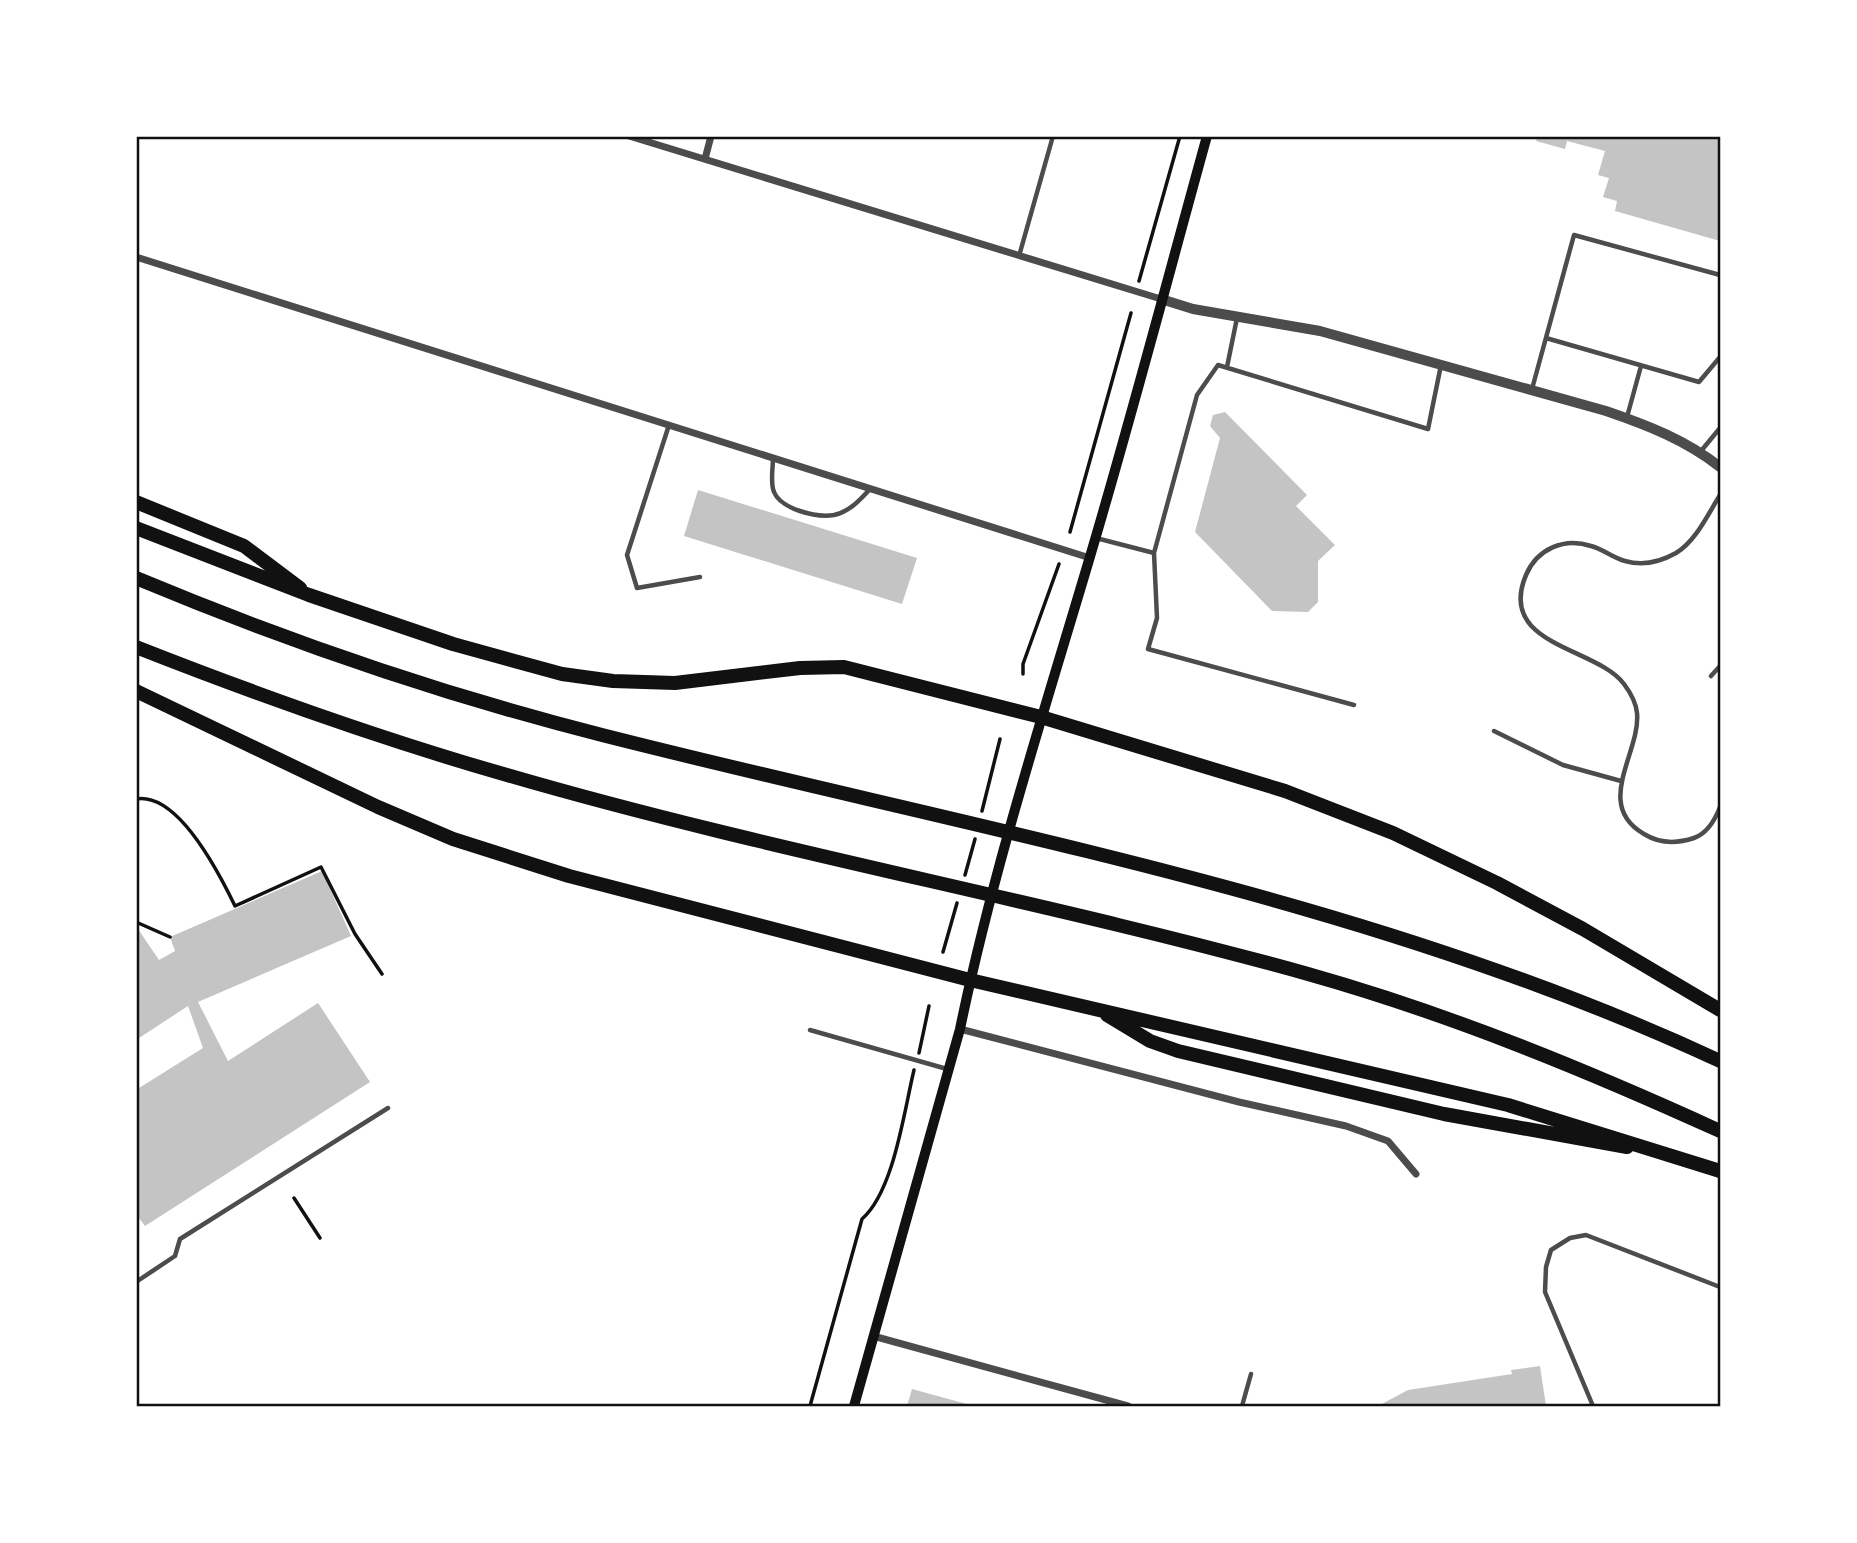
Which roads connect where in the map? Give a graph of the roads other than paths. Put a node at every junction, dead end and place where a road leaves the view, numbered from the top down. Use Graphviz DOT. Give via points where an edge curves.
graph roads {
  1 [pos="629,136"];
  2 [pos="711,136"];
  3 [pos="1053,136"];
  4 [pos="1208,136"];
  5 [pos="705,159"];
  6 [pos="1019,256"];
  7 [pos="136,257"];
  8 [pos="1720,275"];
  9 [pos="1161,299"];
  10 [pos="1237,317"];
  11 [pos="1546,338"];
  12 [pos="1720,358"];
  13 [pos="1441,365"];
  14 [pos="1641,366"];
  15 [pos="1227,368"];
  16 [pos="1531,390"];
  17 [pos="1627,418"];
  18 [pos="669,425"];
  19 [pos="1720,428"];
  20 [pos="1699,453"];
  21 [pos="774,458"];
  22 [pos="1720,467"];
  23 [pos="871,489"];
  24 [pos="1720,495"];
  25 [pos="136,502"];
  26 [pos="136,528"];
  27 [pos="1096,538"];
  28 [pos="1154,553"];
  29 [pos="1090,558"];
  30 [pos="700,577"];
  31 [pos="136,578"];
  32 [pos="309,595"];
  33 [pos="136,647"];
  34 [pos="1720,666"];
  35 [pos="1711,676"];
  36 [pos="136,691"];
  37 [pos="1354,705"];
  38 [pos="1041,717"];
  39 [pos="1494,731"];
  40 [pos="1621,781"];
  41 [pos="1720,807"];
  42 [pos="970,980"];
  43 [pos="1101,1010"];
  44 [pos="1720,1010"];
  45 [pos="960,1029"];
  46 [pos="810,1030"];
  47 [pos="1720,1061"];
  48 [pos="949,1069"];
  49 [pos="388,1108"];
  50 [pos="1720,1131"];
  51 [pos="1660,1153"];
  52 [pos="1720,1171"];
  53 [pos="1416,1174"];
  54 [pos="136,1282"];
  55 [pos="1720,1287"];
  56 [pos="873,1336"];
  57 [pos="1251,1374"];
  58 [pos="854,1406"];
  59 [pos="1128,1406"];
  60 [pos="1242,1406"];
  61 [pos="1593,1406"];
  1 -- 5 [label="street"];
  2 -- 5 [label="street"];
  3 -- 6 [label="lane"];
  4 -- 9 [label="main road"];
  5 -- 6 [label="street"];
  6 -- 9 [label="street"];
  7 -- 18 [label="street"];
  8 -- 11 [label="lane" via="1574,234"];
  9 -- 10 [label="street"];
  9 -- 27 [label="main road"];
  10 -- 13 [label="street" via="1320,331"];
  10 -- 15 [label="lane"];
  11 -- 14 [label="lane"];
  11 -- 16 [label="lane"];
  12 -- 14 [label="lane" via="1699,383"];
  13 -- 15 [label="lane" via="1428,429"];
  13 -- 16 [label="street"];
  14 -- 17 [label="lane"];
  15 -- 28 [label="lane" via="1218,365 1197,395"];
  16 -- 17 [label="street"];
  17 -- 20 [label="street"];
  18 -- 21 [label="street"];
  18 -- 30 [label="lane" via="627,555 637,588"];
  19 -- 20 [label="lane"];
  20 -- 22 [label="street"];
  21 -- 23 [label="street"];
  21 -- 23 [label="lane" via="772,490 779,501 805,512 834,515 853,506"];
  23 -- 29 [label="street"];
  24 -- 40 [label="lane" via="1688,543 1661,560 1625,561 1571,542 1552,546 1526,575 1521,594 1534,629 1616,675 1633,699 1636,725"];
  25 -- 32 [label="highway" via="244,546"];
  26 -- 32 [label="highway"];
  27 -- 28 [label="lane"];
  27 -- 29 [label="main road"];
  28 -- 37 [label="lane" via="1157,618 1148,649"];
  29 -- 38 [label="main road"];
  31 -- 47 [label="highway" via="304,643 600,734 1063,846 1401,936 1554,990"];
  32 -- 38 [label="highway" via="562,674 675,683 844,667"];
  33 -- 50 [label="highway" via="306,710 508,775 1309,974 1609,1080"];
  34 -- 35 [label="lane"];
  36 -- 42 [label="highway" via="453,839 569,876"];
  38 -- 42 [label="main road"];
  38 -- 44 [label="highway" via="1285,791 1393,833 1583,929"];
  39 -- 40 [label="lane" via="1563,765"];
  40 -- 41 [label="lane" via="1624,813 1631,826 1662,842 1679,843 1699,836 1714,822"];
  42 -- 43 [label="highway"];
  42 -- 45 [label="main road"];
  43 -- 51 [label="highway" via="1508,1105"];
  43 -- 51 [label="highway" via="1150,1041 1178,1051 1444,1114"];
  45 -- 48 [label="main road"];
  45 -- 53 [label="street" via="1346,1126 1388,1141"];
  46 -- 48 [label="lane"];
  48 -- 56 [label="main road"];
  49 -- 54 [label="lane" via="180,1239 175,1256"];
  51 -- 52 [label="highway"];
  55 -- 61 [label="lane" via="1586,1235 1570,1238 1551,1250 1545,1292"];
  56 -- 58 [label="main road"];
  56 -- 59 [label="street"];
  57 -- 60 [label="lane"];
}
